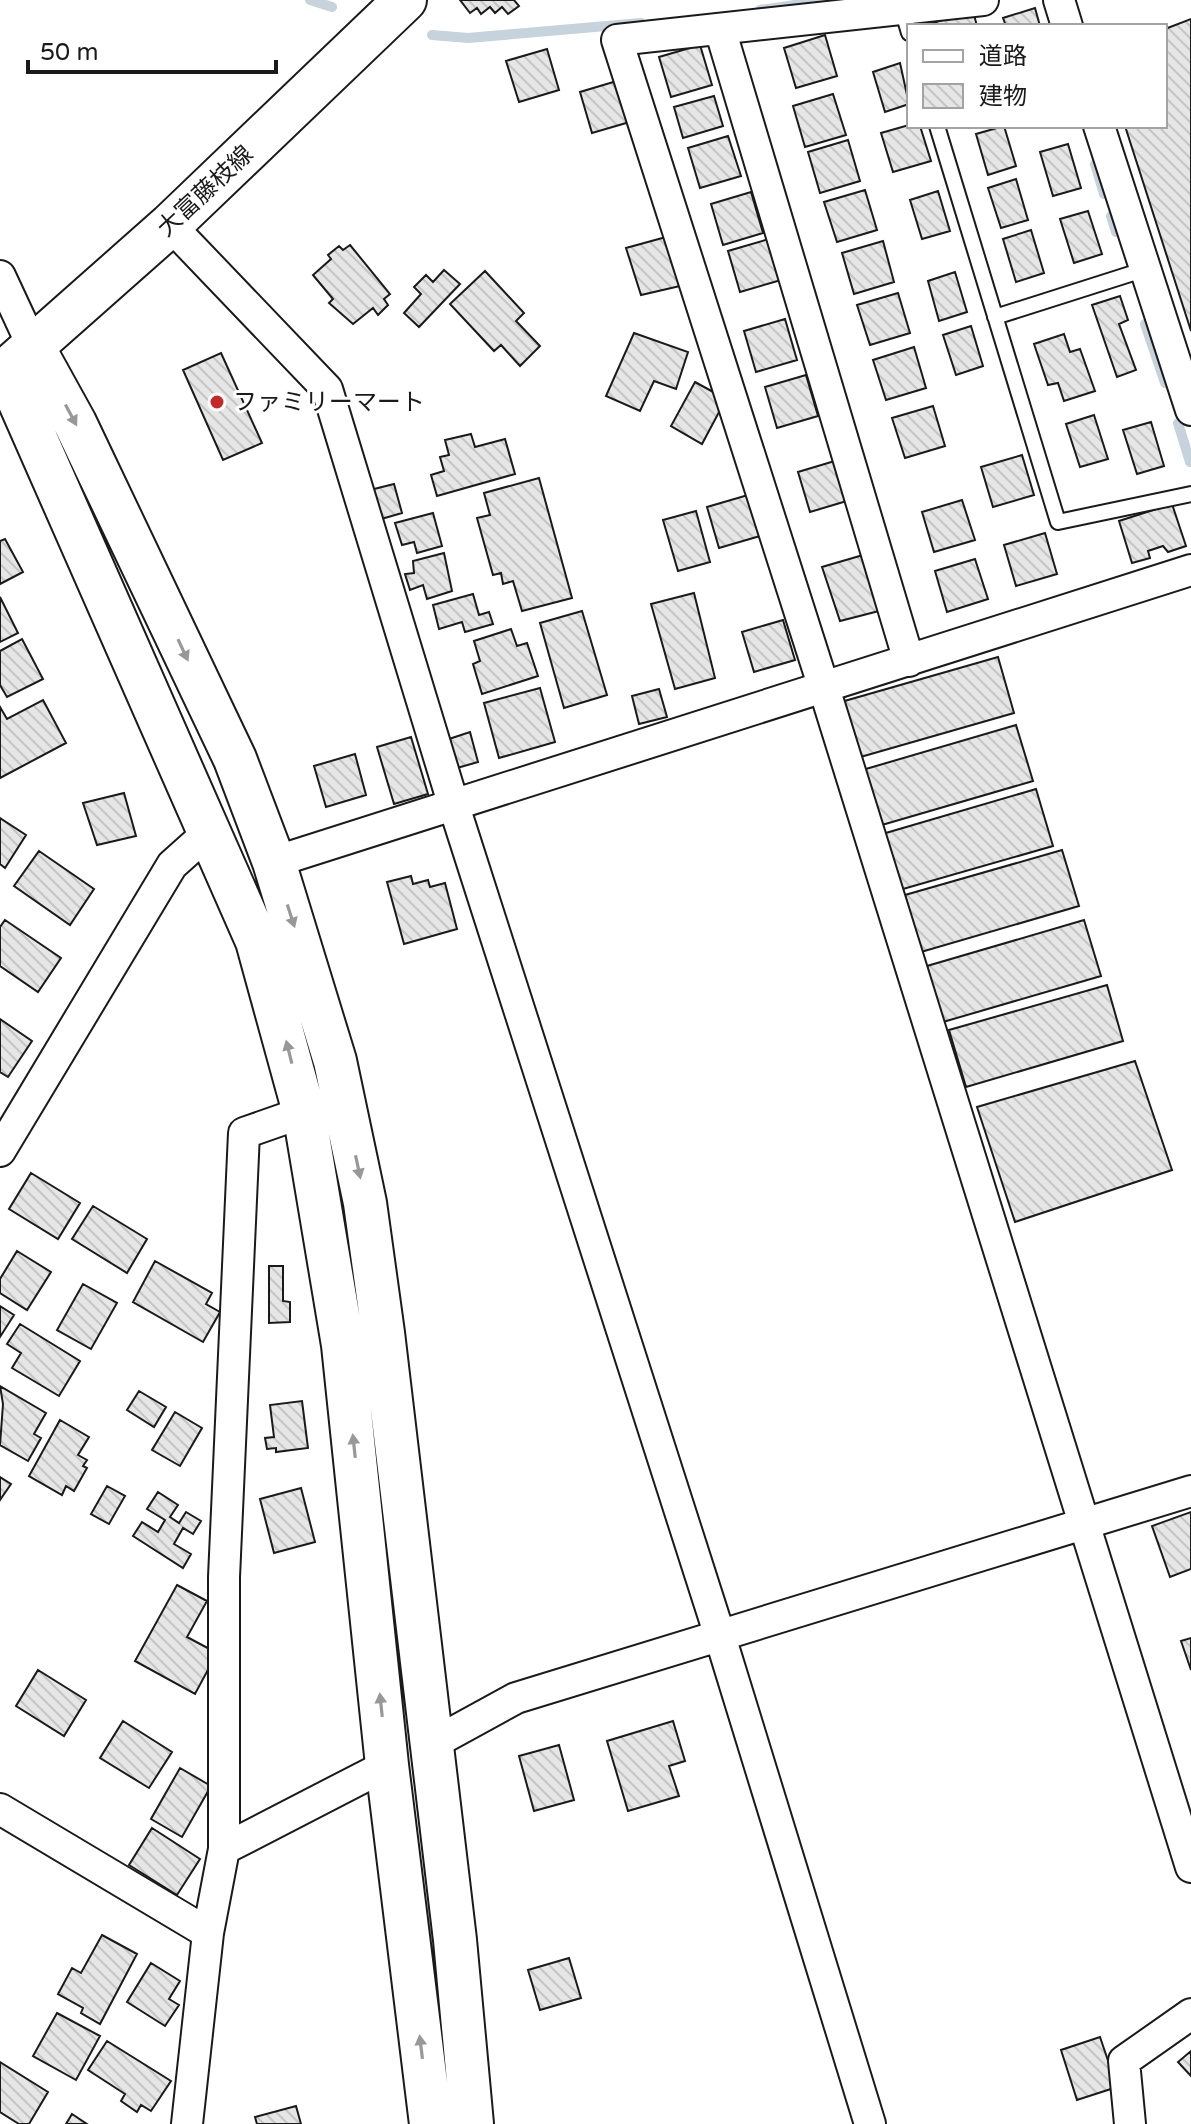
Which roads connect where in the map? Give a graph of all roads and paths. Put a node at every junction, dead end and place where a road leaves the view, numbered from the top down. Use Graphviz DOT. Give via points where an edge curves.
graph roads {
  1 [pos="983,0"];
  2 [pos="1059,0"];
  3 [pos="401,2"];
  4 [pos="905,21"];
  5 [pos="1066,24"];
  6 [pos="720,29"];
  7 [pos="938,128"];
  8 [pos="1100,128"];
  9 [pos="170,225"];
  10 [pos="1146,269"];
  11 [pos="0,276"];
  12 [pos="995,317"];
  13 [pos="10,363"];
  14 [pos="1191,410"];
  15 [pos="1191,494"];
  16 [pos="1191,570"];
  17 [pos="909,661"];
  18 [pos="824,688"];
  19 [pos="453,803"];
  20 [pos="210,831"];
  21 [pos="274,862"];
  22 [pos="304,1112"];
  23 [pos="0,1151"];
  24 [pos="1191,1491"];
  25 [pos="1084,1521"];
  26 [pos="719,1633"];
  27 [pos="432,1744"];
  28 [pos="387,1765"];
  29 [pos="0,1809"];
  30 [pos="224,1849"];
  31 [pos="1191,1867"];
  32 [pos="208,1933"];
  33 [pos="1191,2014"];
  34 [pos="187,2124"];
  35 [pos="431,2124"];
  36 [pos="472,2124"];
  37 [pos="870,2124"];
  38 [pos="1130,2124"];
  1 -- 4 [label="street"];
  2 -- 5 [label="street"];
  3 -- 9 [label="street, 大富藤枝線"];
  4 -- 6 [label="street"];
  6 -- 17 [label="street"];
  6 -- 18 [label="street" via="617,40"];
  7 -- 12 [label="lane"];
  8 -- 10 [label="street"];
  9 -- 13 [label="street, 大富藤枝線"];
  9 -- 19 [label="street" via="327,389"];
  10 -- 12 [label="lane"];
  10 -- 14 [label="street"];
  11 -- 13 [label="street"];
  12 -- 15 [label="lane" via="1058,522"];
  13 -- 20 [label="street"];
  13 -- 21 [label="street, one-way" via="75,423 235,759"];
  16 -- 17 [label="street"];
  17 -- 18 [label="street"];
  18 -- 19 [label="street"];
  18 -- 25 [label="street"];
  19 -- 21 [label="street"];
  19 -- 26 [label="street"];
  22 -- 20 [label="street, one-way" via="257,941"];
  20 -- 23 [label="street" via="172,865"];
  21 -- 27 [label="street, one-way" via="335,1061 365,1203"];
  28 -- 22 [label="street, one-way" via="343,1345"];
  22 -- 30 [label="street" via="244,1133 224,1577"];
  24 -- 25 [label="street"];
  25 -- 26 [label="street"];
  25 -- 31 [label="street"];
  26 -- 27 [label="street" via="516,1698"];
  26 -- 37 [label="street"];
  27 -- 36 [label="street"];
  28 -- 30 [label="street"];
  35 -- 28 [label="street, one-way"];
  29 -- 32 [label="street"];
  30 -- 32 [label="street"];
  32 -- 34 [label="street"];
  33 -- 38 [label="street" via="1124,2061"];
}
